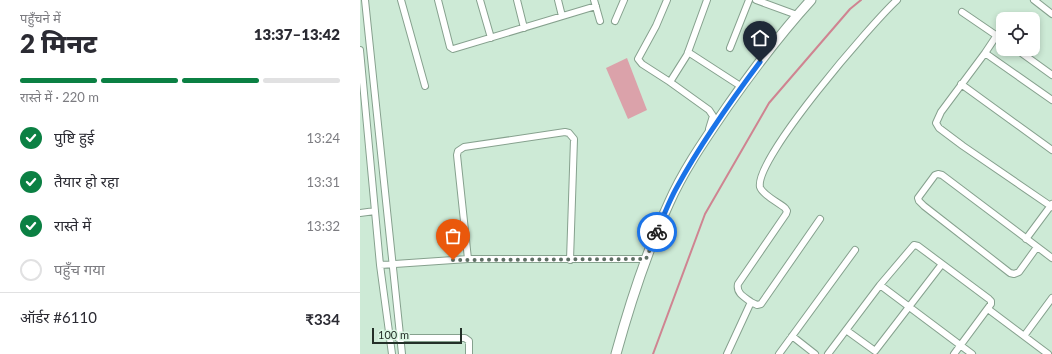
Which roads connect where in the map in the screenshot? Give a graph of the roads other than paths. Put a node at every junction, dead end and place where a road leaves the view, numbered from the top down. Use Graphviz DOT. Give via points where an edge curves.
graph roads {
  1 [pos="365,0"];
  2 [pos="401,0"];
  3 [pos="438,0"];
  4 [pos="480,0"];
  5 [pos="517,0"];
  6 [pos="558,0"];
  7 [pos="624,0"];
  8 [pos="667,0"];
  9 [pos="707,0"];
  10 [pos="749,0"];
  11 [pos="756,0"];
  12 [pos="811,0"];
  13 [pos="897,0"];
  14 [pos="1034,0"];
  15 [pos="595,3"];
  16 [pos="962,12"];
  17 [pos="1052,14"];
  18 [pos="797,15"];
  19 [pos="562,16"];
  20 [pos="600,21"];
  21 [pos="615,21"];
  22 [pos="524,28"];
  23 [pos="996,34"];
  24 [pos="996,36"];
  25 [pos="491,38"];
  26 [pos="730,48"];
  27 [pos="360,50"];
  28 [pos="688,52"];
  29 [pos="985,53"];
  30 [pos="1026,56"];
  31 [pos="1052,75"];
  32 [pos="670,82"];
  33 [pos="961,84"];
  34 [pos="425,86"];
  35 [pos="742,86"];
  36 [pos="1052,100"];
  37 [pos="707,137"];
  38 [pos="1052,150"];
  39 [pos="1051,205"];
  40 [pos="375,211"];
  41 [pos="360,213"];
  42 [pos="820,219"];
  43 [pos="1026,239"];
  44 [pos="1037,247"];
  45 [pos="855,250"];
  46 [pos="1052,258"];
  47 [pos="468,259"];
  48 [pos="646,259"];
  49 [pos="570,260"];
  50 [pos="392,264"];
  51 [pos="942,264"];
  52 [pos="380,265"];
  53 [pos="880,285"];
  54 [pos="1052,298"];
  55 [pos="751,302"];
  56 [pos="909,307"];
  57 [pos="988,309"];
  58 [pos="846,330"];
  59 [pos="792,336"];
  60 [pos="1024,336"];
  61 [pos="390,338"];
  62 [pos="400,338"];
  63 [pos="961,346"];
  64 [pos="1050,352"];
  65 [pos="877,353"];
  66 [pos="392,354"];
  67 [pos="402,354"];
  68 [pos="469,354"];
  69 [pos="616,354"];
  70 [pos="727,354"];
  71 [pos="779,354"];
  72 [pos="815,354"];
  73 [pos="828,354"];
  74 [pos="954,354"];
  75 [pos="972,354"];
  1 -- 50 [label="street"];
  2 -- 34 [label="street"];
  3 -- 25 [label="street" via="451,49"];
  4 -- 25 [label="street"];
  5 -- 22 [label="street"];
  6 -- 19 [label="street"];
  7 -- 21 [label="street"];
  8 -- 32 [label="street" via="638,59"];
  9 -- 28 [label="street"];
  10 -- 26 [label="street"];
  11 -- 18 [label="street"];
  12 -- 18 [label="street"];
  13 -- 55 [label="street" via="879,17 812,97 770,159 761,177 760,188 787,211 738,284 739,292"];
  14 -- 17 [label="street"];
  15 -- 19 [label="street"];
  15 -- 20 [label="street"];
  16 -- 23 [label="street"];
  18 -- 35 [label="street"];
  19 -- 22 [label="street"];
  22 -- 25 [label="street"];
  24 -- 29 [label="street"];
  27 -- 40 [label="street"];
  28 -- 32 [label="street"];
  28 -- 35 [label="street"];
  29 -- 33 [label="street"];
  29 -- 36 [label="street"];
  30 -- 31 [label="street"];
  32 -- 37 [label="street" via="711,113 712,120"];
  33 -- 38 [label="street"];
  33 -- 39 [label="street" via="937,118 939,128"];
  35 -- 37 [label="street"];
  37 -- 48 [label="street" via="669,203"];
  39 -- 43 [label="street"];
  40 -- 41 [label="street"];
  40 -- 52 [label="street"];
  42 -- 55 [label="street" via="761,304"];
  43 -- 44 [label="street"];
  43 -- 44 [label="street" via="942,175 935,175 918,198 924,206 1010,273 1019,272"];
  44 -- 46 [label="street"];
  45 -- 59 [label="street"];
  47 -- 49 [label="street"];
  47 -- 49 [label="street" via="458,151 464,147 565,132 574,140"];
  47 -- 50 [label="street"];
  48 -- 49 [label="street"];
  48 -- 69 [label="street"];
  50 -- 52 [label="street"];
  50 -- 62 [label="street"];
  51 -- 53 [label="street" via="914,245"];
  51 -- 56 [label="street"];
  51 -- 57 [label="street" via="990,299"];
  52 -- 61 [label="street"];
  53 -- 56 [label="street"];
  53 -- 58 [label="street"];
  54 -- 60 [label="street"];
  55 -- 70 [label="street"];
  56 -- 63 [label="street"];
  56 -- 65 [label="street"];
  57 -- 60 [label="street"];
  57 -- 63 [label="street"];
  58 -- 65 [label="street"];
  58 -- 73 [label="street"];
  59 -- 71 [label="street"];
  59 -- 72 [label="street"];
  60 -- 64 [label="street"];
  61 -- 62 [label="street"];
  61 -- 66 [label="street"];
  62 -- 67 [label="street"];
  62 -- 68 [label="street" via="465,338 469,341"];
  63 -- 74 [label="street"];
  63 -- 75 [label="street"];
}
